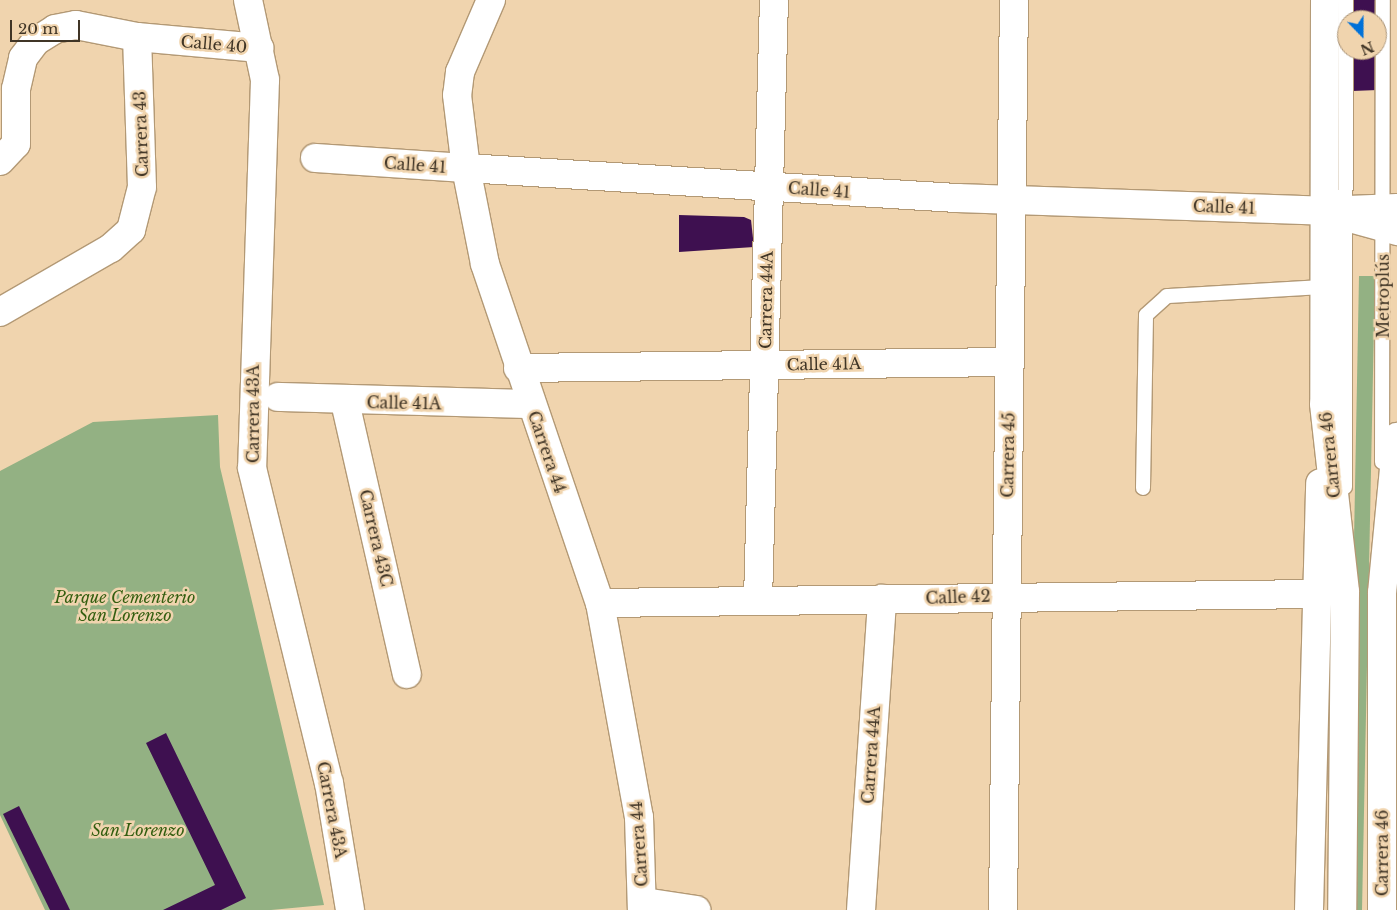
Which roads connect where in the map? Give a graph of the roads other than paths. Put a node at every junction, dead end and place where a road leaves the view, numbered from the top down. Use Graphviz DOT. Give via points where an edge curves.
graph roads {
  1 [pos="248,0"];
  2 [pos="491,0"];
  3 [pos="774,0"];
  4 [pos="1014,0"];
  5 [pos="1326,0"];
  6 [pos="1346,0"];
  7 [pos="1383,0"];
  8 [pos="137,37"];
  9 [pos="260,48"];
  10 [pos="315,158"];
  11 [pos="0,161"];
  12 [pos="466,168"];
  13 [pos="769,187"];
  14 [pos="1011,200"];
  15 [pos="1339,213"];
  16 [pos="1390,219"];
  17 [pos="1324,287"];
  18 [pos="0,312"];
  19 [pos="1009,362"];
  20 [pos="764,365"];
  21 [pos="518,368"];
  22 [pos="278,397"];
  23 [pos="345,402"];
  24 [pos="530,404"];
  25 [pos="1324,404"];
  26 [pos="1397,437"];
  27 [pos="1143,488"];
  28 [pos="1315,594"];
  29 [pos="1006,595"];
  30 [pos="882,599"];
  31 [pos="758,601"];
  32 [pos="600,603"];
  33 [pos="1382,603"];
  34 [pos="1345,604"];
  35 [pos="407,674"];
  36 [pos="642,906"];
  37 [pos="350,910"];
  38 [pos="696,910"];
  39 [pos="861,910"];
  40 [pos="1003,910"];
  41 [pos="1309,910"];
  42 [pos="1342,910"];
  43 [pos="1382,910"];
  1 -- 9 [label="street, Carrera 43A"];
  2 -- 12 [label="street, Carrera 44" via="460,72 457,95"];
  3 -- 13 [label="street, Carrera 44A"];
  4 -- 14 [label="street, Carrera 45"];
  5 -- 15 [label="street, Carrera 46"];
  6 -- 15 [label="lane"];
  7 -- 16 [label="lane, Metroplús"];
  8 -- 9 [label="street, Calle 40"];
  8 -- 11 [label="street, Calle 40" via="76,25 55,29 36,41 23,58 16,89 16,144"];
  8 -- 18 [label="street, Carrera 43" via="142,187 131,230 111,248"];
  9 -- 37 [label="street, Carrera 43A" via="265,154 250,416 252,468 329,783"];
  10 -- 12 [label="street, Calle 41"];
  12 -- 13 [label="street, Calle 41"];
  12 -- 21 [label="street, Carrera 44" via="485,264"];
  13 -- 14 [label="street, Calle 41"];
  13 -- 20 [label="street, Carrera 44A"];
  14 -- 15 [label="street, Calle 41"];
  14 -- 19 [label="street, Carrera 45"];
  15 -- 16 [label="street, Calle 41"];
  15 -- 17 [label="street, Carrera 46"];
  15 -- 34 [label="lane"];
  16 -- 33 [label="lane, Metroplús"];
  17 -- 25 [label="street, Carrera 46"];
  17 -- 27 [label="lane" via="1167,296 1146,315"];
  19 -- 20 [label="street, Calle 41A"];
  19 -- 29 [label="street, Carrera 45"];
  20 -- 21 [label="street, Calle 41A"];
  20 -- 31 [label="street, Carrera 44A"];
  21 -- 24 [label="street, Carrera 44"];
  22 -- 23 [label="street, Calle 41A"];
  23 -- 24 [label="street, Calle 41A"];
  23 -- 35 [label="street, Carrera 43C"];
  24 -- 32 [label="street, Carrera 44"];
  25 -- 28 [label="street"];
  25 -- 34 [label="street, Carrera 46"];
  26 -- 33 [label="street, Carrera 46"];
  28 -- 29 [label="street, Calle 42"];
  28 -- 41 [label="street"];
  29 -- 30 [label="street, Calle 42"];
  29 -- 40 [label="street, Carrera 45"];
  30 -- 31 [label="street, Calle 42"];
  30 -- 39 [label="street, Carrera 44A"];
  31 -- 32 [label="street, Calle 42"];
  32 -- 36 [label="street, Carrera 44" via="638,817"];
  33 -- 43 [label="street, Carrera 46"];
  34 -- 42 [label="street, Carrera 46"];
  36 -- 38 [label="street"];
}
